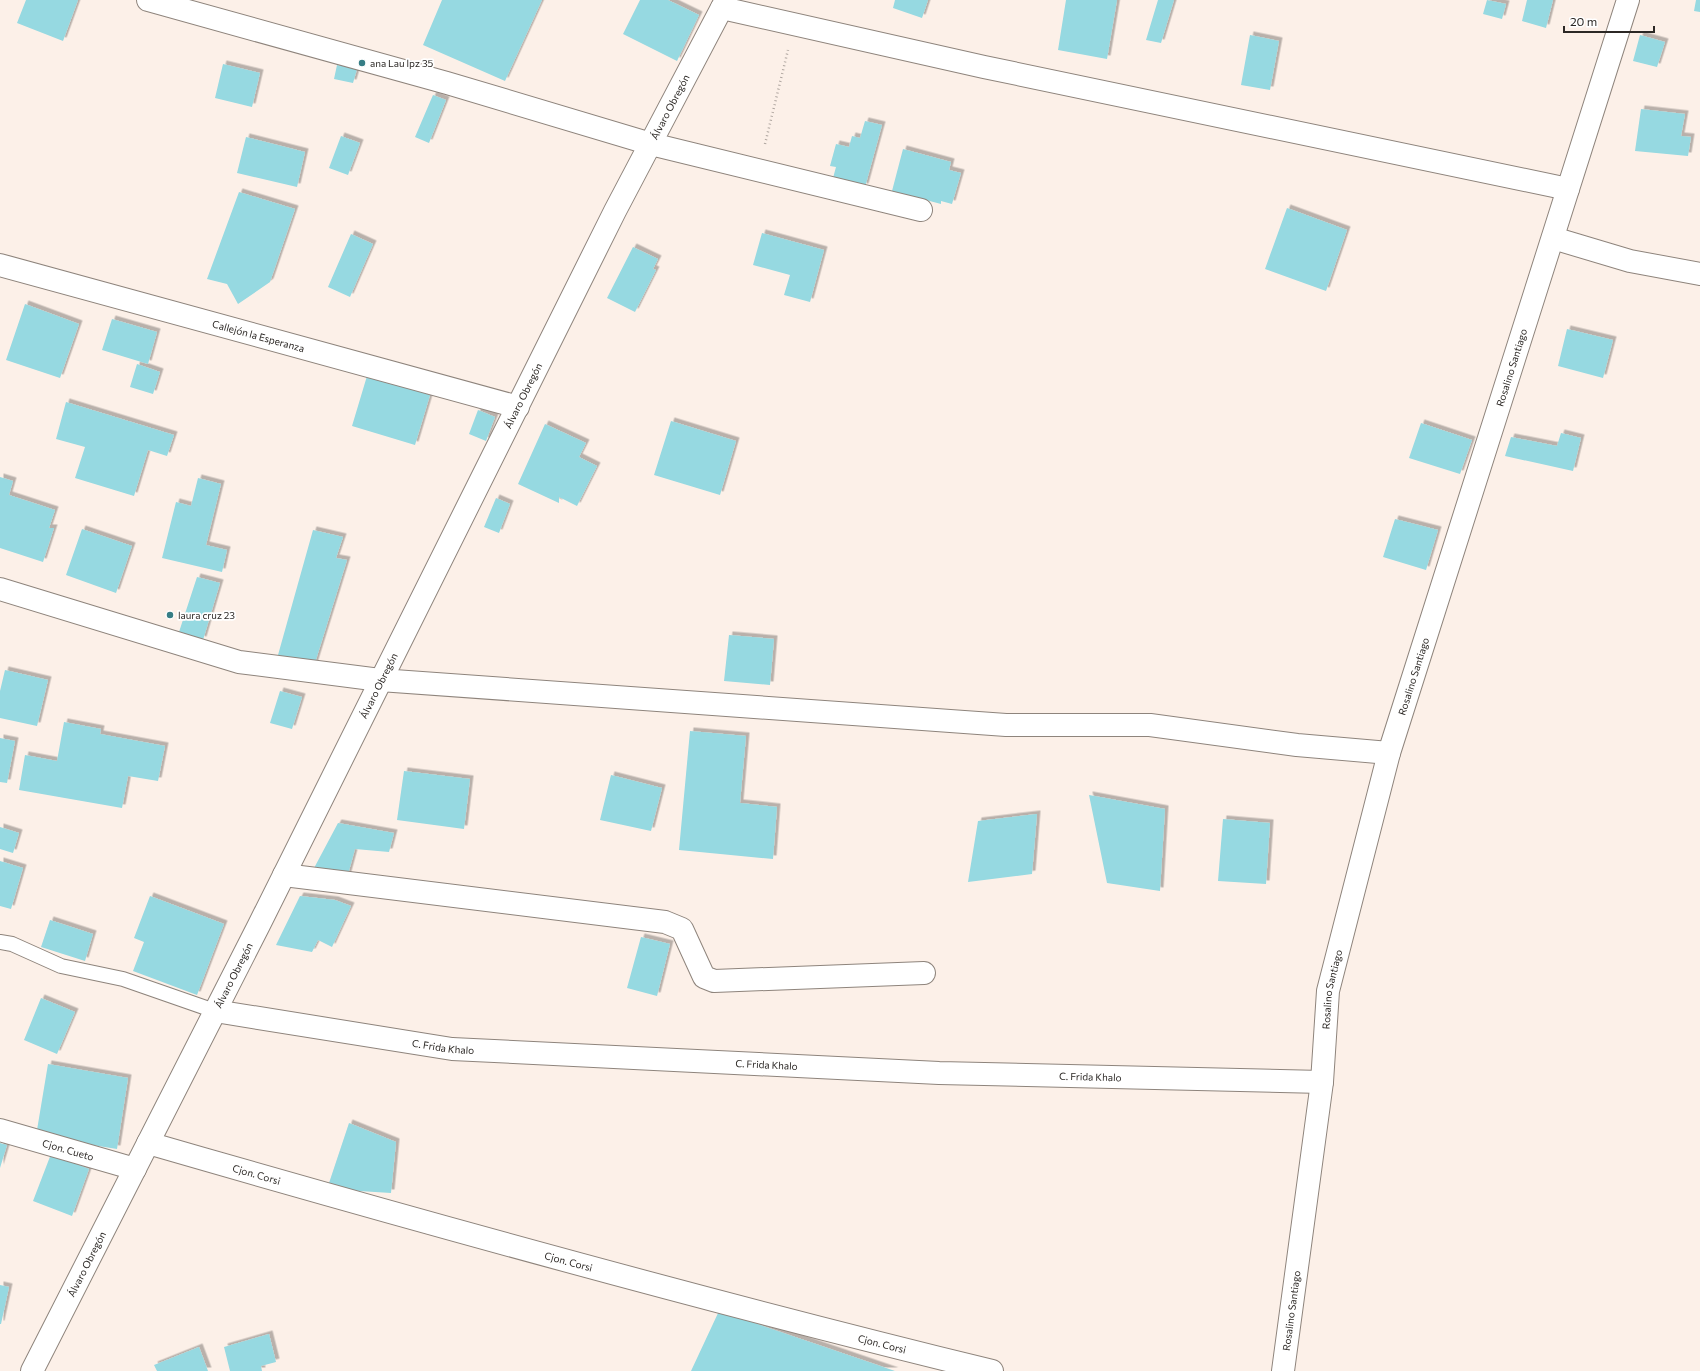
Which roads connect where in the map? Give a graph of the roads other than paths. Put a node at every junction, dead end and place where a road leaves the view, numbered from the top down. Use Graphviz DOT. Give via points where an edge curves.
graph roads {
  1 [pos="148,0"];
  2 [pos="1628,0"];
  3 [pos="724,4"];
  4 [pos="651,144"];
  5 [pos="1568,188"];
  6 [pos="921,210"];
  7 [pos="1553,238"];
  8 [pos="0,265"];
  9 [pos="1700,274"];
  10 [pos="518,407"];
  11 [pos="0,589"];
  12 [pos="380,680"];
  13 [pos="1388,753"];
  14 [pos="284,875"];
  15 [pos="0,942"];
  16 [pos="924,973"];
  17 [pos="215,1011"];
  18 [pos="1322,1082"];
  19 [pos="0,1130"];
  20 [pos="148,1143"];
  21 [pos="135,1169"];
  22 [pos="32,1371"];
  23 [pos="992,1371"];
  24 [pos="1283,1371"];
  1 -- 4 [label="street" via="447,83"];
  2 -- 5 [label="street, Rosalino Santiago"];
  3 -- 4 [label="street, Álvaro Obregón"];
  3 -- 5 [label="street" via="794,24 984,67"];
  4 -- 6 [label="street"];
  4 -- 10 [label="street, Álvaro Obregón"];
  5 -- 7 [label="street, Rosalino Santiago"];
  7 -- 9 [label="street" via="1630,261"];
  7 -- 13 [label="street, Rosalino Santiago"];
  8 -- 10 [label="street, Callejón la Esperanza"];
  10 -- 12 [label="street, Álvaro Obregón"];
  11 -- 12 [label="street" via="239,662"];
  12 -- 13 [label="street" via="1006,724 1150,724 1297,745"];
  12 -- 14 [label="street, Álvaro Obregón"];
  13 -- 18 [label="street, Rosalino Santiago" via="1328,991"];
  14 -- 16 [label="street" via="666,922 682,929 704,977 714,981"];
  14 -- 17 [label="street, Álvaro Obregón"];
  15 -- 17 [label="lane" via="12,944 61,966 123,979"];
  17 -- 18 [label="street, C. Frida Khalo" via="452,1049 939,1073"];
  17 -- 20 [label="street, Álvaro Obregón"];
  18 -- 24 [label="street, Rosalino Santiago"];
  19 -- 21 [label="street, Cjon. Cueto"];
  20 -- 21 [label="street, Álvaro Obregón"];
  20 -- 23 [label="street, Cjon. Corsi" via="415,1220"];
  21 -- 22 [label="street, Álvaro Obregón"];
}
